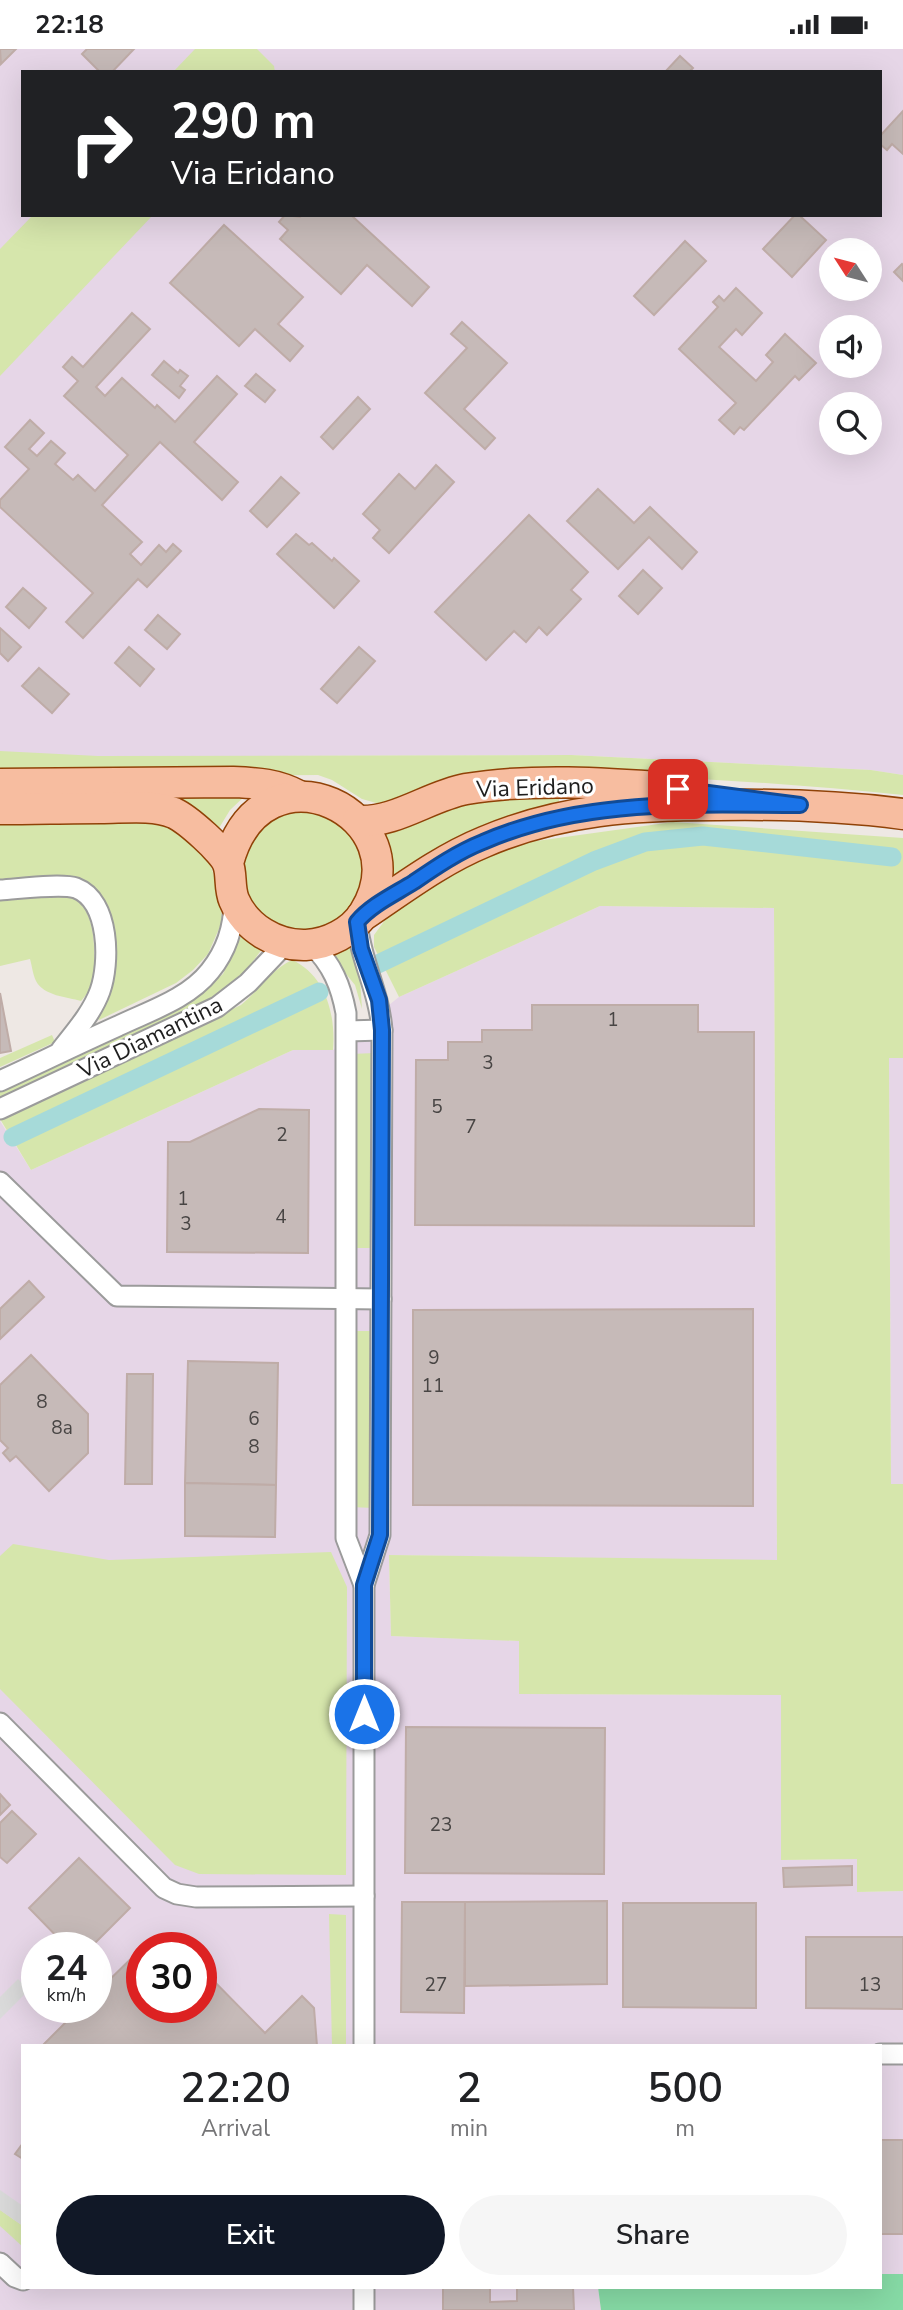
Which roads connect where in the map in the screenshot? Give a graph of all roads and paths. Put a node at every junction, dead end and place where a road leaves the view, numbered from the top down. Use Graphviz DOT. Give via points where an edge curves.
graph roads {
  1 [pos="0,784"];
  2 [pos="299,796"];
  3 [pos="800,805"];
  4 [pos="0,809"];
  5 [pos="903,814"];
  6 [pos="358,821"];
  7 [pos="228,863"];
  8 [pos="0,890"];
  9 [pos="234,900"];
  10 [pos="359,919"];
  11 [pos="299,944"];
  12 [pos="382,1030"];
  13 [pos="347,1031"];
  14 [pos="59,1053"];
  15 [pos="0,1081"];
  16 [pos="0,1109"];
  17 [pos="0,1182"];
  18 [pos="346,1299"];
  19 [pos="381,1299"];
  20 [pos="364,1585"];
  21 [pos="0,1723"];
  22 [pos="364,1896"];
  23 [pos="364,2044"];
  24 [pos="882,2054"];
  25 [pos="903,2054"];
  26 [pos="0,2263"];
  27 [pos="21,2279"];
  28 [pos="364,2289"];
  29 [pos="364,2310"];
  1 -- 2 [label="main road" via="233,782 271,784"];
  2 -- 6 [label="main road" via="341,806"];
  2 -- 7 [label="main road" via="278,800 244,824"];
  3 -- 5 [label="main road, Via Eridano"];
  3 -- 6 [label="main road, Via Eridano" via="664,787 506,785 463,790 398,814"];
  3 -- 10 [label="main road, Via Eridano" via="645,806 556,817 463,852"];
  4 -- 7 [label="main road" via="148,808 174,813 208,839"];
  6 -- 10 [label="main road" via="368,834 377,868 376,885"];
  7 -- 9 [label="main road"];
  8 -- 14 [label="street" via="71,887 85,894 100,915 106,959 99,992"];
  9 -- 11 [label="main road" via="246,920 264,935"];
  9 -- 14 [label="street, Via Diamantina" via="228,941 196,986"];
  10 -- 11 [label="main road, Via Eridano" via="328,941"];
  10 -- 12 [label="street" via="361,949 379,1000"];
  11 -- 13 [label="street" via="328,963 334,973"];
  11 -- 16 [label="street, Via Diamantina" via="217,1007"];
  12 -- 13 [label="street"];
  12 -- 19 [label="street"];
  13 -- 18 [label="street"];
  14 -- 15 [label="street, Via Diamantina"];
  17 -- 18 [label="street" via="117,1296"];
  18 -- 19 [label="street"];
  18 -- 20 [label="street" via="346,1538"];
  19 -- 20 [label="street" via="380,1535"];
  20 -- 22 [label="street"];
  21 -- 22 [label="street" via="164,1888 196,1897"];
  22 -- 23 [label="street"];
  24 -- 25 [label="street"];
  26 -- 27 [label="street"];
  28 -- 29 [label="street"];
}
